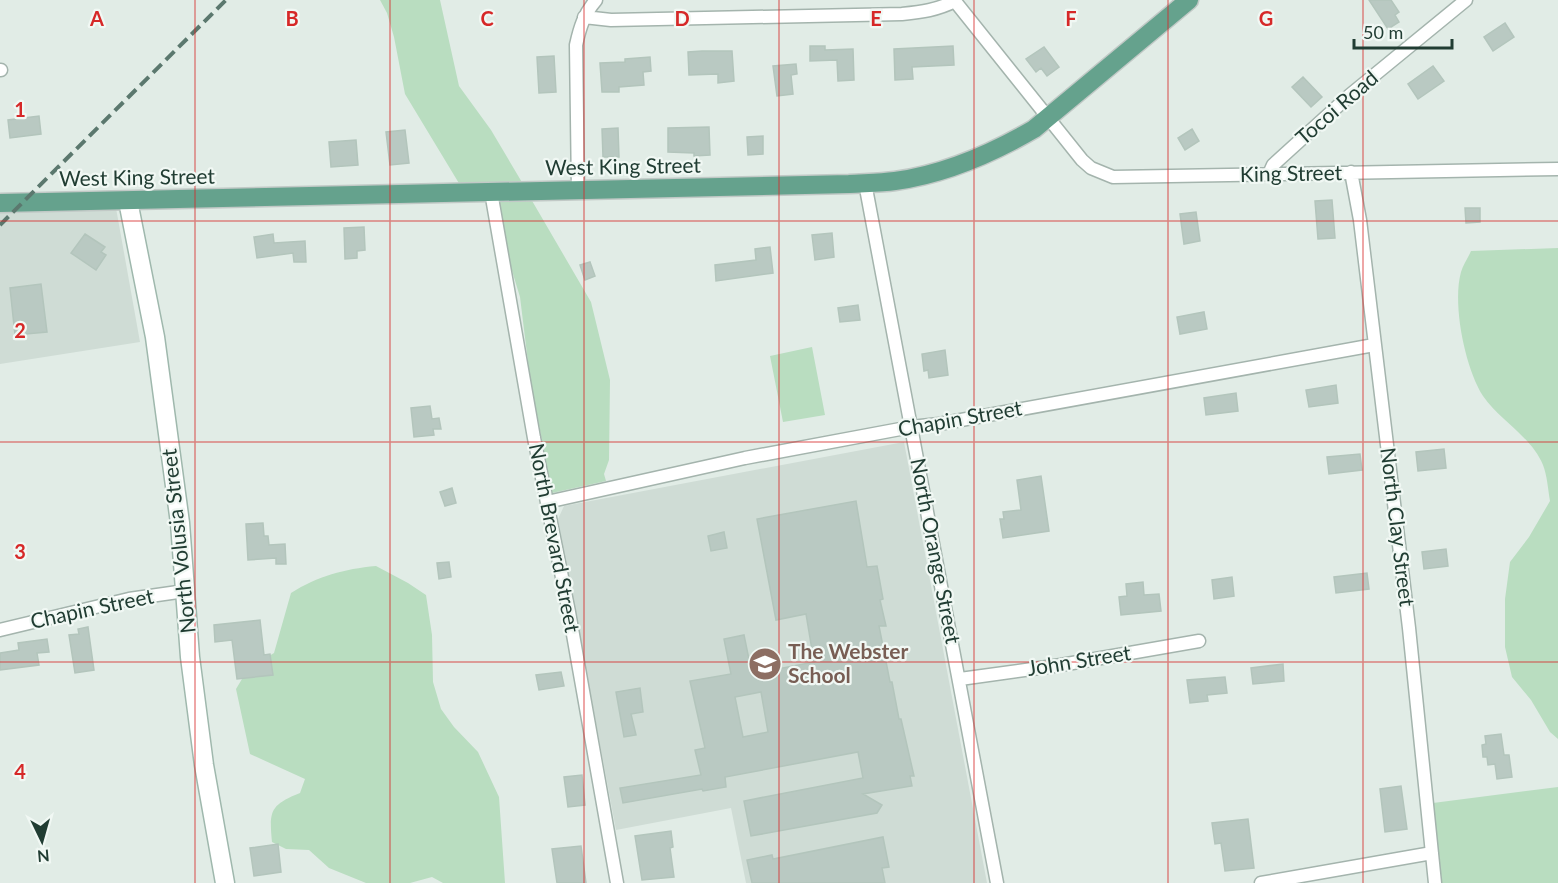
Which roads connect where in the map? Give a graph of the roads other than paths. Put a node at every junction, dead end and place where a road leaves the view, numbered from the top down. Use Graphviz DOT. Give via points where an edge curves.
graph roads {
  1 [pos="596,0"];
  2 [pos="954,0"];
  3 [pos="1466,0"];
  4 [pos="1185,1"];
  5 [pos="584,17"];
  6 [pos="1048,119"];
  7 [pos="1558,169"];
  8 [pos="1351,172"];
  9 [pos="1269,174"];
  10 [pos="865,183"];
  11 [pos="578,191"];
  12 [pos="491,192"];
  13 [pos="128,201"];
  14 [pos="0,203"];
  15 [pos="1374,345"];
  16 [pos="911,427"];
  17 [pos="547,502"];
  18 [pos="185,591"];
  19 [pos="0,630"];
  20 [pos="1199,640"];
  21 [pos="960,679"];
  22 [pos="1432,853"];
  23 [pos="225,883"];
  24 [pos="617,883"];
  25 [pos="997,883"];
  26 [pos="1261,883"];
  27 [pos="1435,883"];
  1 -- 5 [label="street"];
  2 -- 5 [label="street" via="929,12 902,14 623,20"];
  2 -- 6 [label="street, King Street"];
  3 -- 9 [label="street, Tocoi Road" via="1350,95 1273,165"];
  4 -- 6 [label="main road, West King Street"];
  5 -- 11 [label="street" via="576,45"];
  6 -- 9 [label="street, King Street" via="1086,164 1113,177"];
  6 -- 10 [label="main road, West King Street" via="1005,146 960,165 928,175"];
  7 -- 8 [label="street, King Street"];
  8 -- 9 [label="street, King Street"];
  8 -- 15 [label="street, North Clay Street"];
  10 -- 11 [label="main road, West King Street"];
  10 -- 16 [label="street, North Orange Street"];
  11 -- 12 [label="main road, West King Street"];
  12 -- 13 [label="main road, West King Street"];
  12 -- 17 [label="street, North Brevard Street"];
  13 -- 14 [label="main road, West King Street"];
  13 -- 18 [label="main road, North Volusia Street" via="155,337 180,523"];
  15 -- 16 [label="street, Chapin Street"];
  15 -- 22 [label="street, North Clay Street"];
  16 -- 17 [label="street, Chapin Street" via="745,458"];
  16 -- 21 [label="street, North Orange Street"];
  17 -- 24 [label="street, North Brevard Street"];
  18 -- 19 [label="street, Chapin Street" via="129,599"];
  18 -- 23 [label="main road, North Volusia Street" via="204,765"];
  20 -- 21 [label="street, John Street"];
  21 -- 25 [label="street, North Orange Street"];
  22 -- 26 [label="street"];
  22 -- 27 [label="street, North Clay Street"];
}
